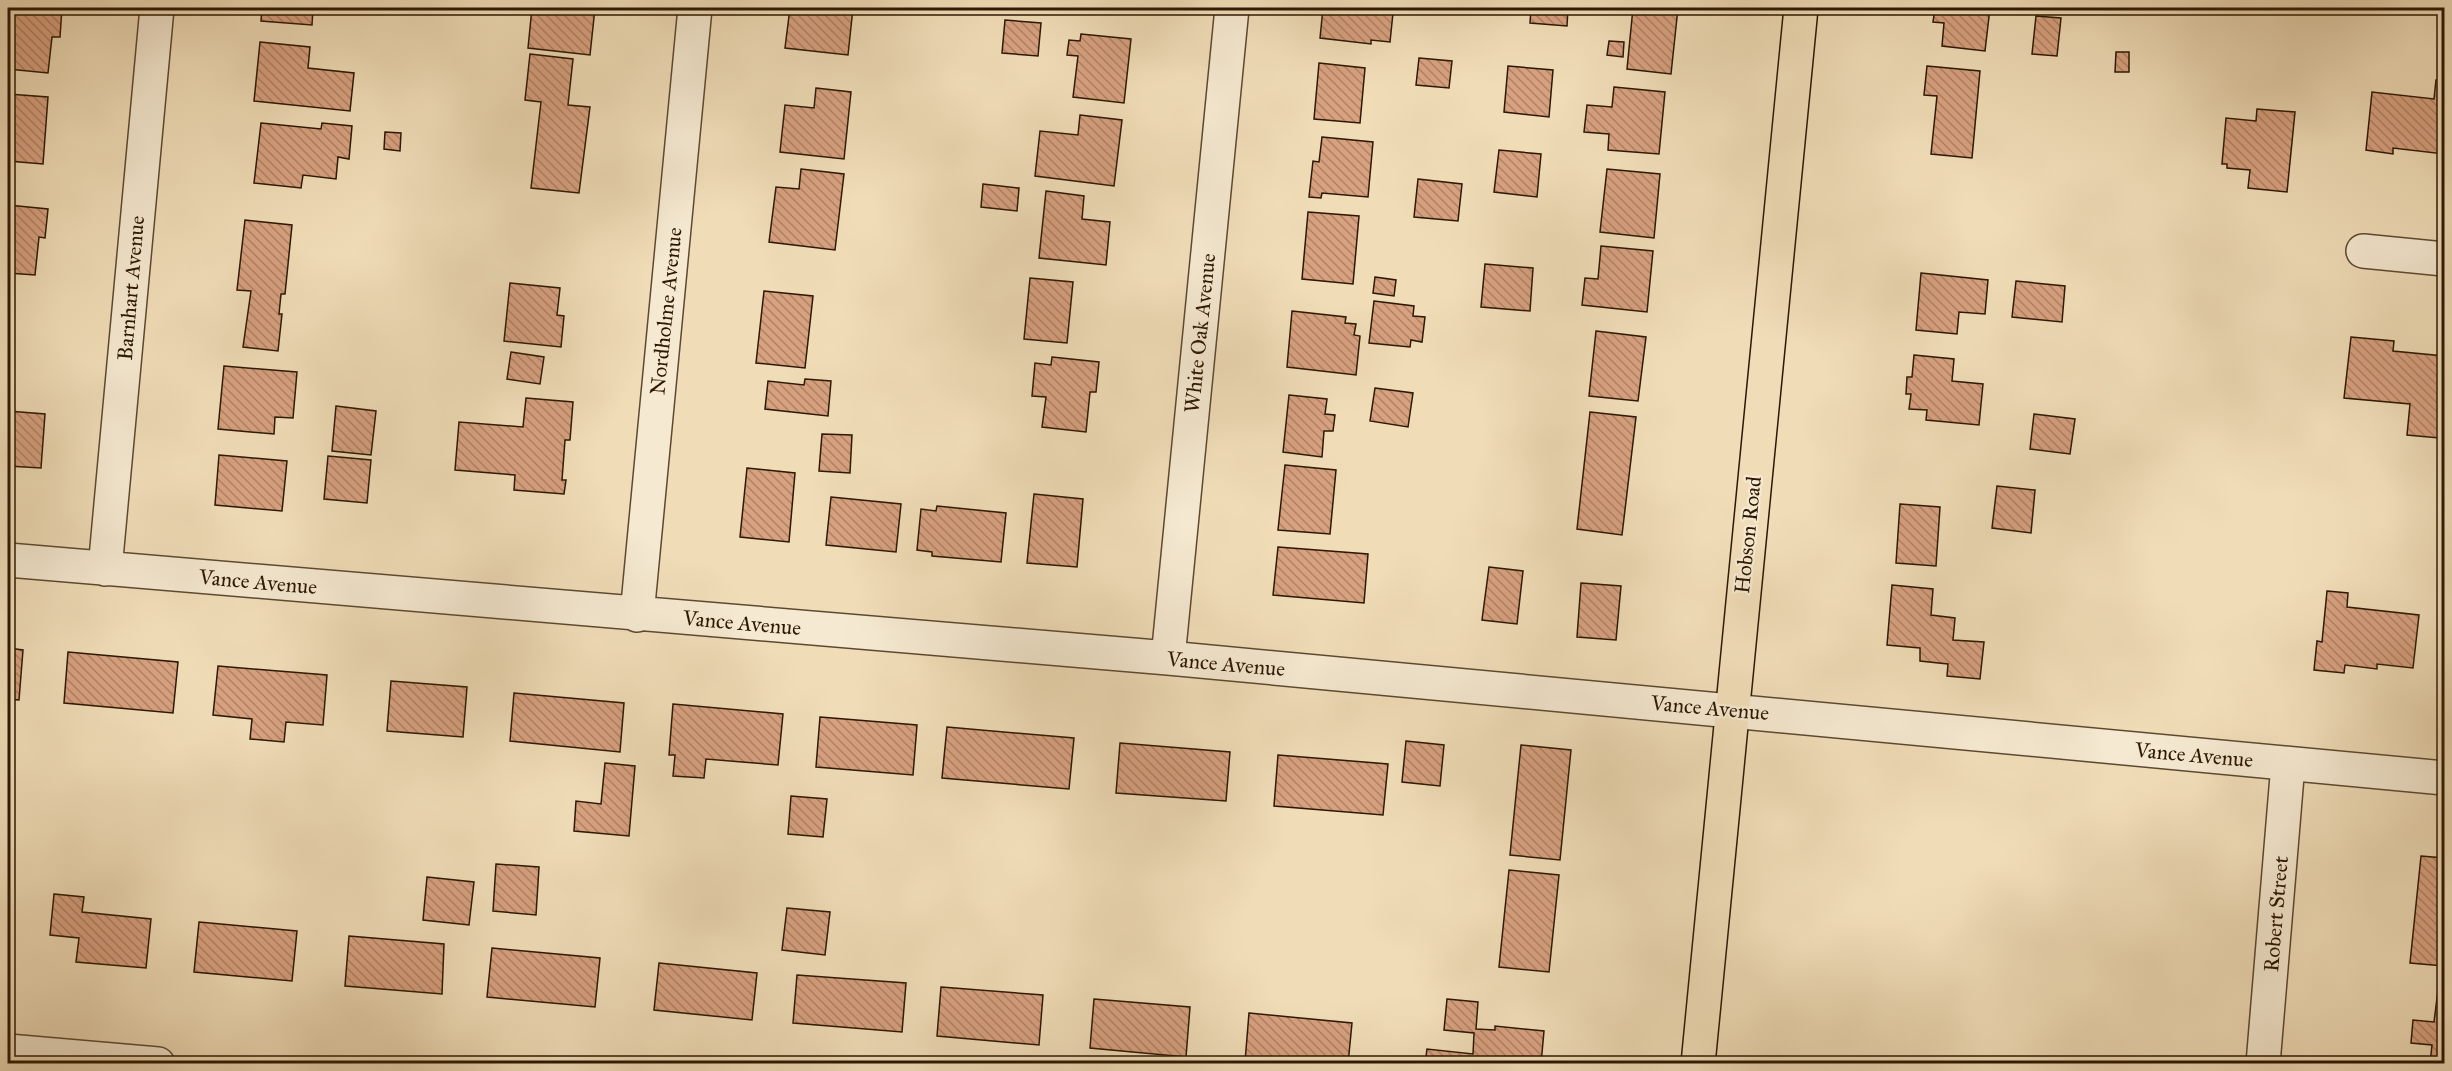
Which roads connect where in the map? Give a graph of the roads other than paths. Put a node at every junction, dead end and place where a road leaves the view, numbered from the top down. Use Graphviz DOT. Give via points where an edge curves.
graph roads {
  1 [pos="157,8"];
  2 [pos="695,8"];
  3 [pos="1232,8"];
  4 [pos="1801,8"];
  5 [pos="2363,251"];
  6 [pos="2445,259"];
  7 [pos="8,560"];
  8 [pos="105,569"];
  9 [pos="636,615"];
  10 [pos="1168,658"];
  11 [pos="1731,710"];
  12 [pos="2288,764"];
  13 [pos="2445,778"];
  14 [pos="8,1051"];
  15 [pos="158,1064"];
  16 [pos="1698,1064"];
  17 [pos="2264,1064"];
  1 -- 8 [label="street, Barnhart Avenue"];
  2 -- 9 [label="street, Nordholme Avenue"];
  3 -- 10 [label="street, White Oak Avenue"];
  4 -- 11 [label="main road, Hobson Road"];
  5 -- 6 [label="street"];
  7 -- 8 [label="street, Vance Avenue"];
  8 -- 9 [label="street, Vance Avenue"];
  9 -- 10 [label="street, Vance Avenue"];
  10 -- 11 [label="street, Vance Avenue"];
  11 -- 12 [label="street, Vance Avenue"];
  11 -- 16 [label="main road, Hobson Road"];
  12 -- 13 [label="street, Vance Avenue"];
  12 -- 17 [label="street, Robert Street"];
  14 -- 15 [label="street"];
}
